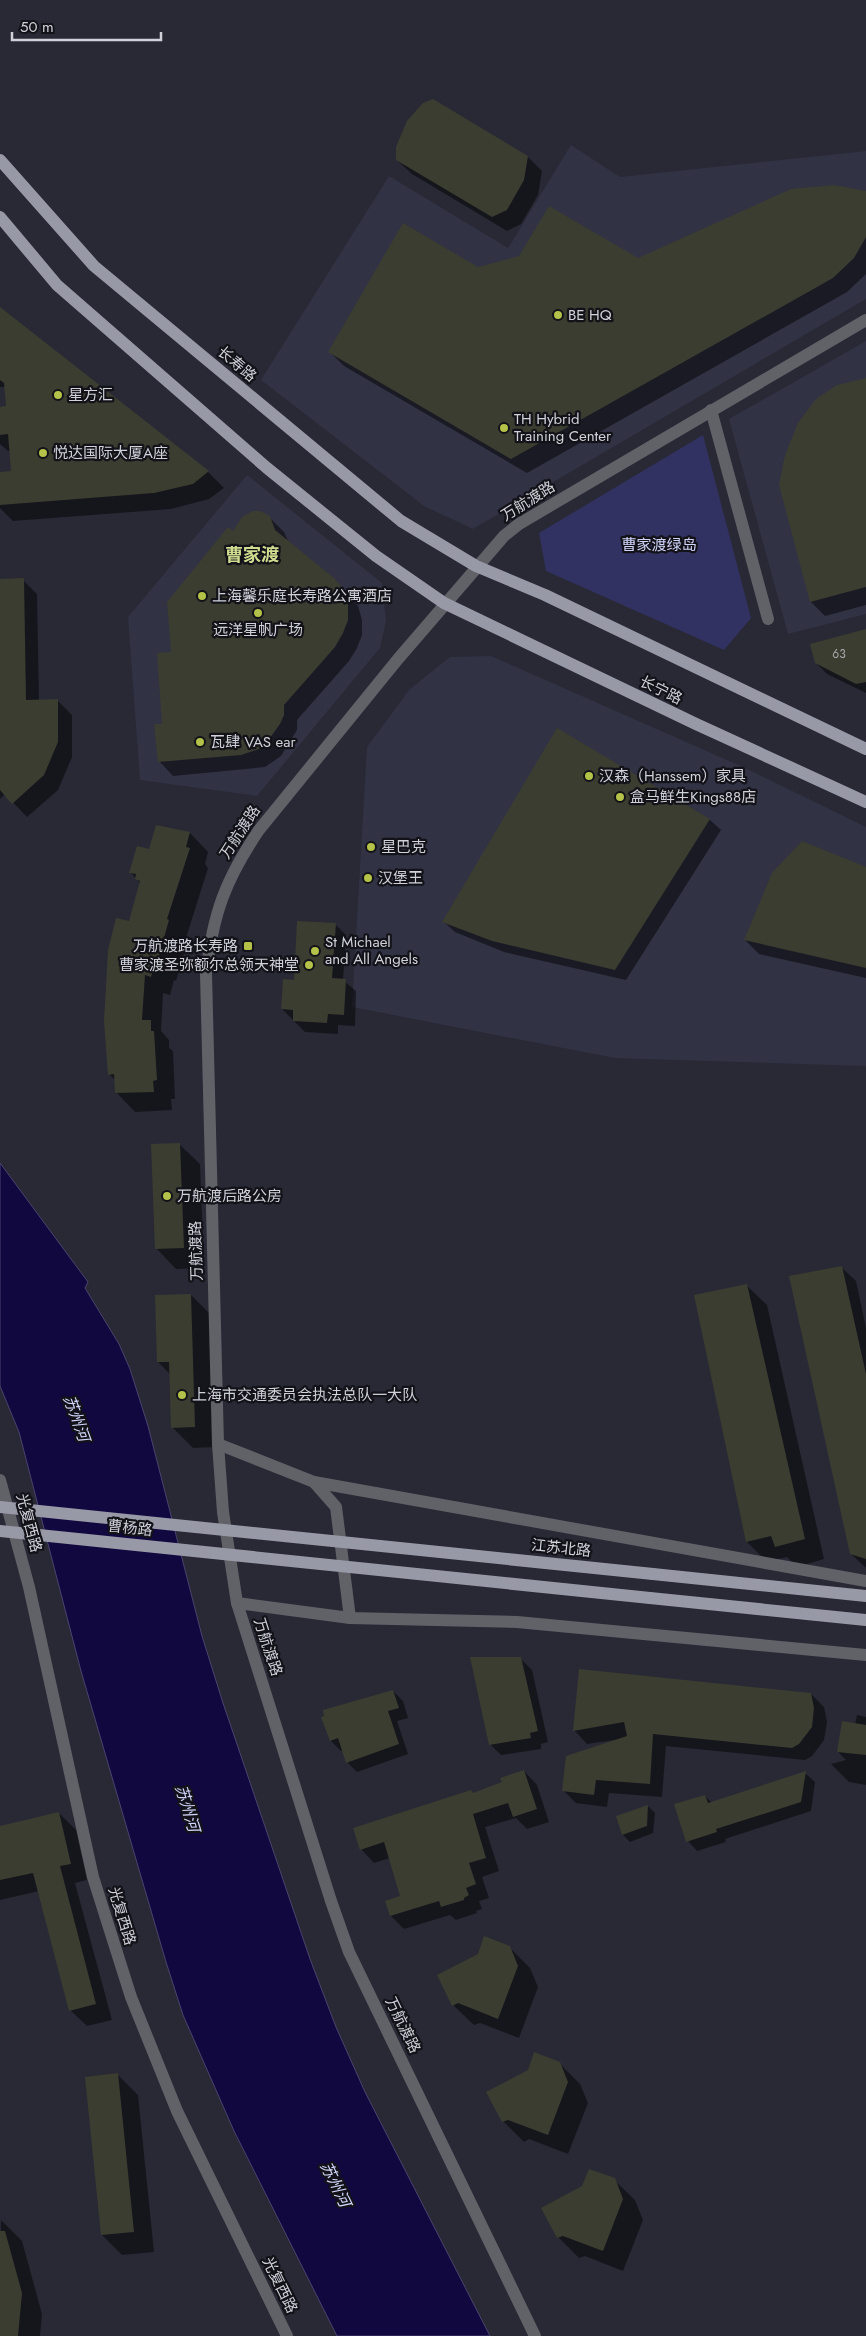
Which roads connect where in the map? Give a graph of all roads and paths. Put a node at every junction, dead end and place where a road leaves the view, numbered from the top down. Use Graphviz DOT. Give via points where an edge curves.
graph roads {
  1 [pos="0,160"];
  2 [pos="0,217"];
  3 [pos="866,320"];
  4 [pos="711,410"];
  5 [pos="476,566"];
  6 [pos="444,604"];
  7 [pos="768,619"];
  8 [pos="866,749"];
  9 [pos="866,802"];
  10 [pos="218,1444"];
  11 [pos="0,1480"];
  12 [pos="314,1482"];
  13 [pos="0,1507"];
  14 [pos="0,1531"];
  15 [pos="252,1533"];
  16 [pos="866,1581"];
  17 [pos="866,1596"];
  18 [pos="237,1603"];
  19 [pos="350,1618"];
  20 [pos="866,1620"];
  21 [pos="866,1655"];
  22 [pos="287,2336"];
  23 [pos="535,2336"];
  1 -- 5 [label="main road, 长寿路" via="94,266 401,522"];
  2 -- 6 [label="main road" via="57,285 259,462 376,556"];
  3 -- 4 [label="street, 万航渡路"];
  4 -- 5 [label="street, 万航渡路" via="519,524"];
  4 -- 7 [label="street"];
  5 -- 6 [label="street, 万航渡路"];
  5 -- 8 [label="main road" via="545,595"];
  6 -- 9 [label="main road, 长宁路"];
  6 -- 10 [label="street, 万航渡路" via="259,830 242,856 216,912 206,974"];
  10 -- 12 [label="street"];
  10 -- 18 [label="street, 万航渡路" via="223,1512"];
  11 -- 22 [label="street, 光复西路" via="29,1587 94,1878 131,1997 177,2111"];
  12 -- 16 [label="street"];
  12 -- 19 [label="street" via="336,1507"];
  13 -- 15 [label="main road, 曹杨路, bridge"];
  14 -- 20 [label="main road, 曹杨路, bridge"];
  15 -- 17 [label="main road, 江苏北路, bridge"];
  18 -- 19 [label="street"];
  18 -- 23 [label="street, 万航渡路" via="350,1952"];
  19 -- 21 [label="street" via="517,1622"];
}
